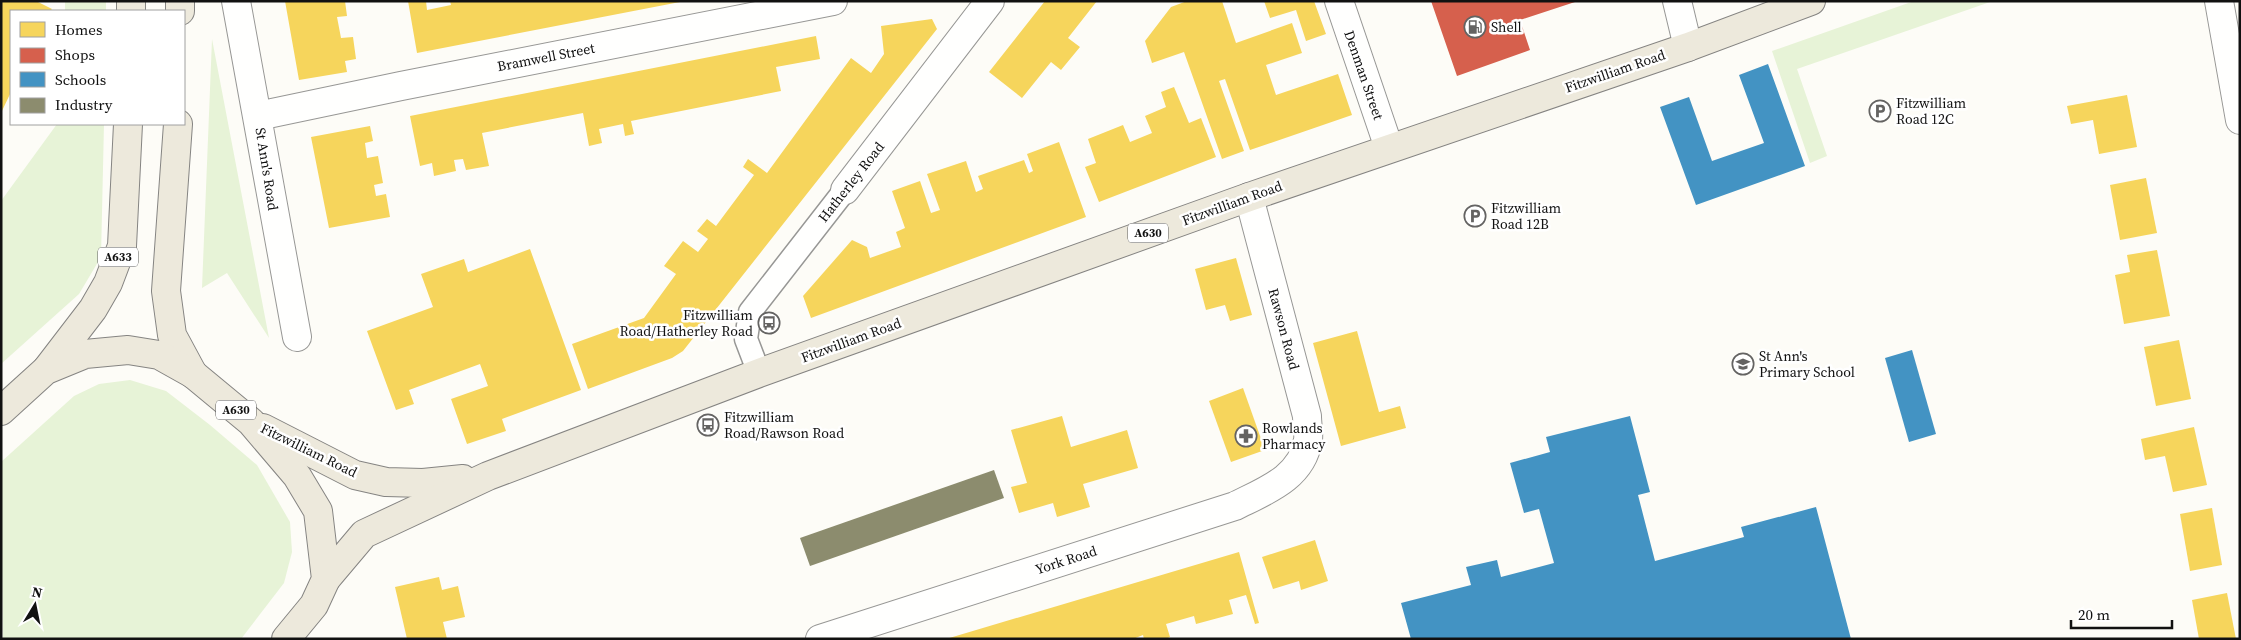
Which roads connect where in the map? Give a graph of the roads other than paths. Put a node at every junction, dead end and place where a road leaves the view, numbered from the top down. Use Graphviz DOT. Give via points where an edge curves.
graph roads {
  1 [pos="236,1"];
  2 [pos="833,1"];
  3 [pos="990,1"];
  4 [pos="1338,1"];
  5 [pos="1677,1"];
  6 [pos="1811,1"];
  7 [pos="2219,1"];
  8 [pos="1688,47"];
  9 [pos="258,116"];
  10 [pos="2240,120"];
  11 [pos="128,125"];
  12 [pos="178,125"];
  13 [pos="1389,148"];
  14 [pos="845,190"];
  15 [pos="1249,197"];
  16 [pos="297,337"];
  17 [pos="46,370"];
  18 [pos="759,373"];
  19 [pos="193,374"];
  20 [pos="1,412"];
  21 [pos="250,422"];
  22 [pos="1301,461"];
  23 [pos="488,476"];
  24 [pos="326,579"];
  25 [pos="286,639"];
  26 [pos="820,639"];
  1 -- 9 [label="street, St Ann's Road"];
  2 -- 9 [label="street, Bramwell Street"];
  3 -- 14 [label="street, Hatherley Road"];
  4 -- 13 [label="street, Denman Street"];
  5 -- 8 [label="street"];
  6 -- 8 [label="main road, Fitzwilliam Road / A630"];
  7 -- 10 [label="street"];
  8 -- 13 [label="main road, Fitzwilliam Road / A630"];
  9 -- 16 [label="street, St Ann's Road"];
  11 -- 17 [label="main road, A633" via="122,246 108,283 93,309"];
  12 -- 19 [label="main road" via="166,291 172,334"];
  13 -- 15 [label="main road, Fitzwilliam Road / A630"];
  14 -- 18 [label="street, Hatherley Road" via="750,312 746,338"];
  15 -- 18 [label="main road, Fitzwilliam Road / A630"];
  15 -- 22 [label="street, Rawson Road" via="1307,416 1308,439"];
  17 -- 19 [label="main road, A630" via="85,354 128,350 159,355"];
  17 -- 20 [label="main road, A630"];
  18 -- 23 [label="main road, Fitzwilliam Road / A630"];
  19 -- 21 [label="main road, A630"];
  21 -- 23 [label="main road, Fitzwilliam Road / A630" via="356,475 386,482 423,483"];
  21 -- 24 [label="main road, A630" via="297,476 318,511"];
  22 -- 26 [label="street, York Road" via="1280,484 1235,506"];
  23 -- 24 [label="main road, Fitzwilliam Road / A630" via="364,534"];
  24 -- 25 [label="main road, A630" via="314,605"];
}
